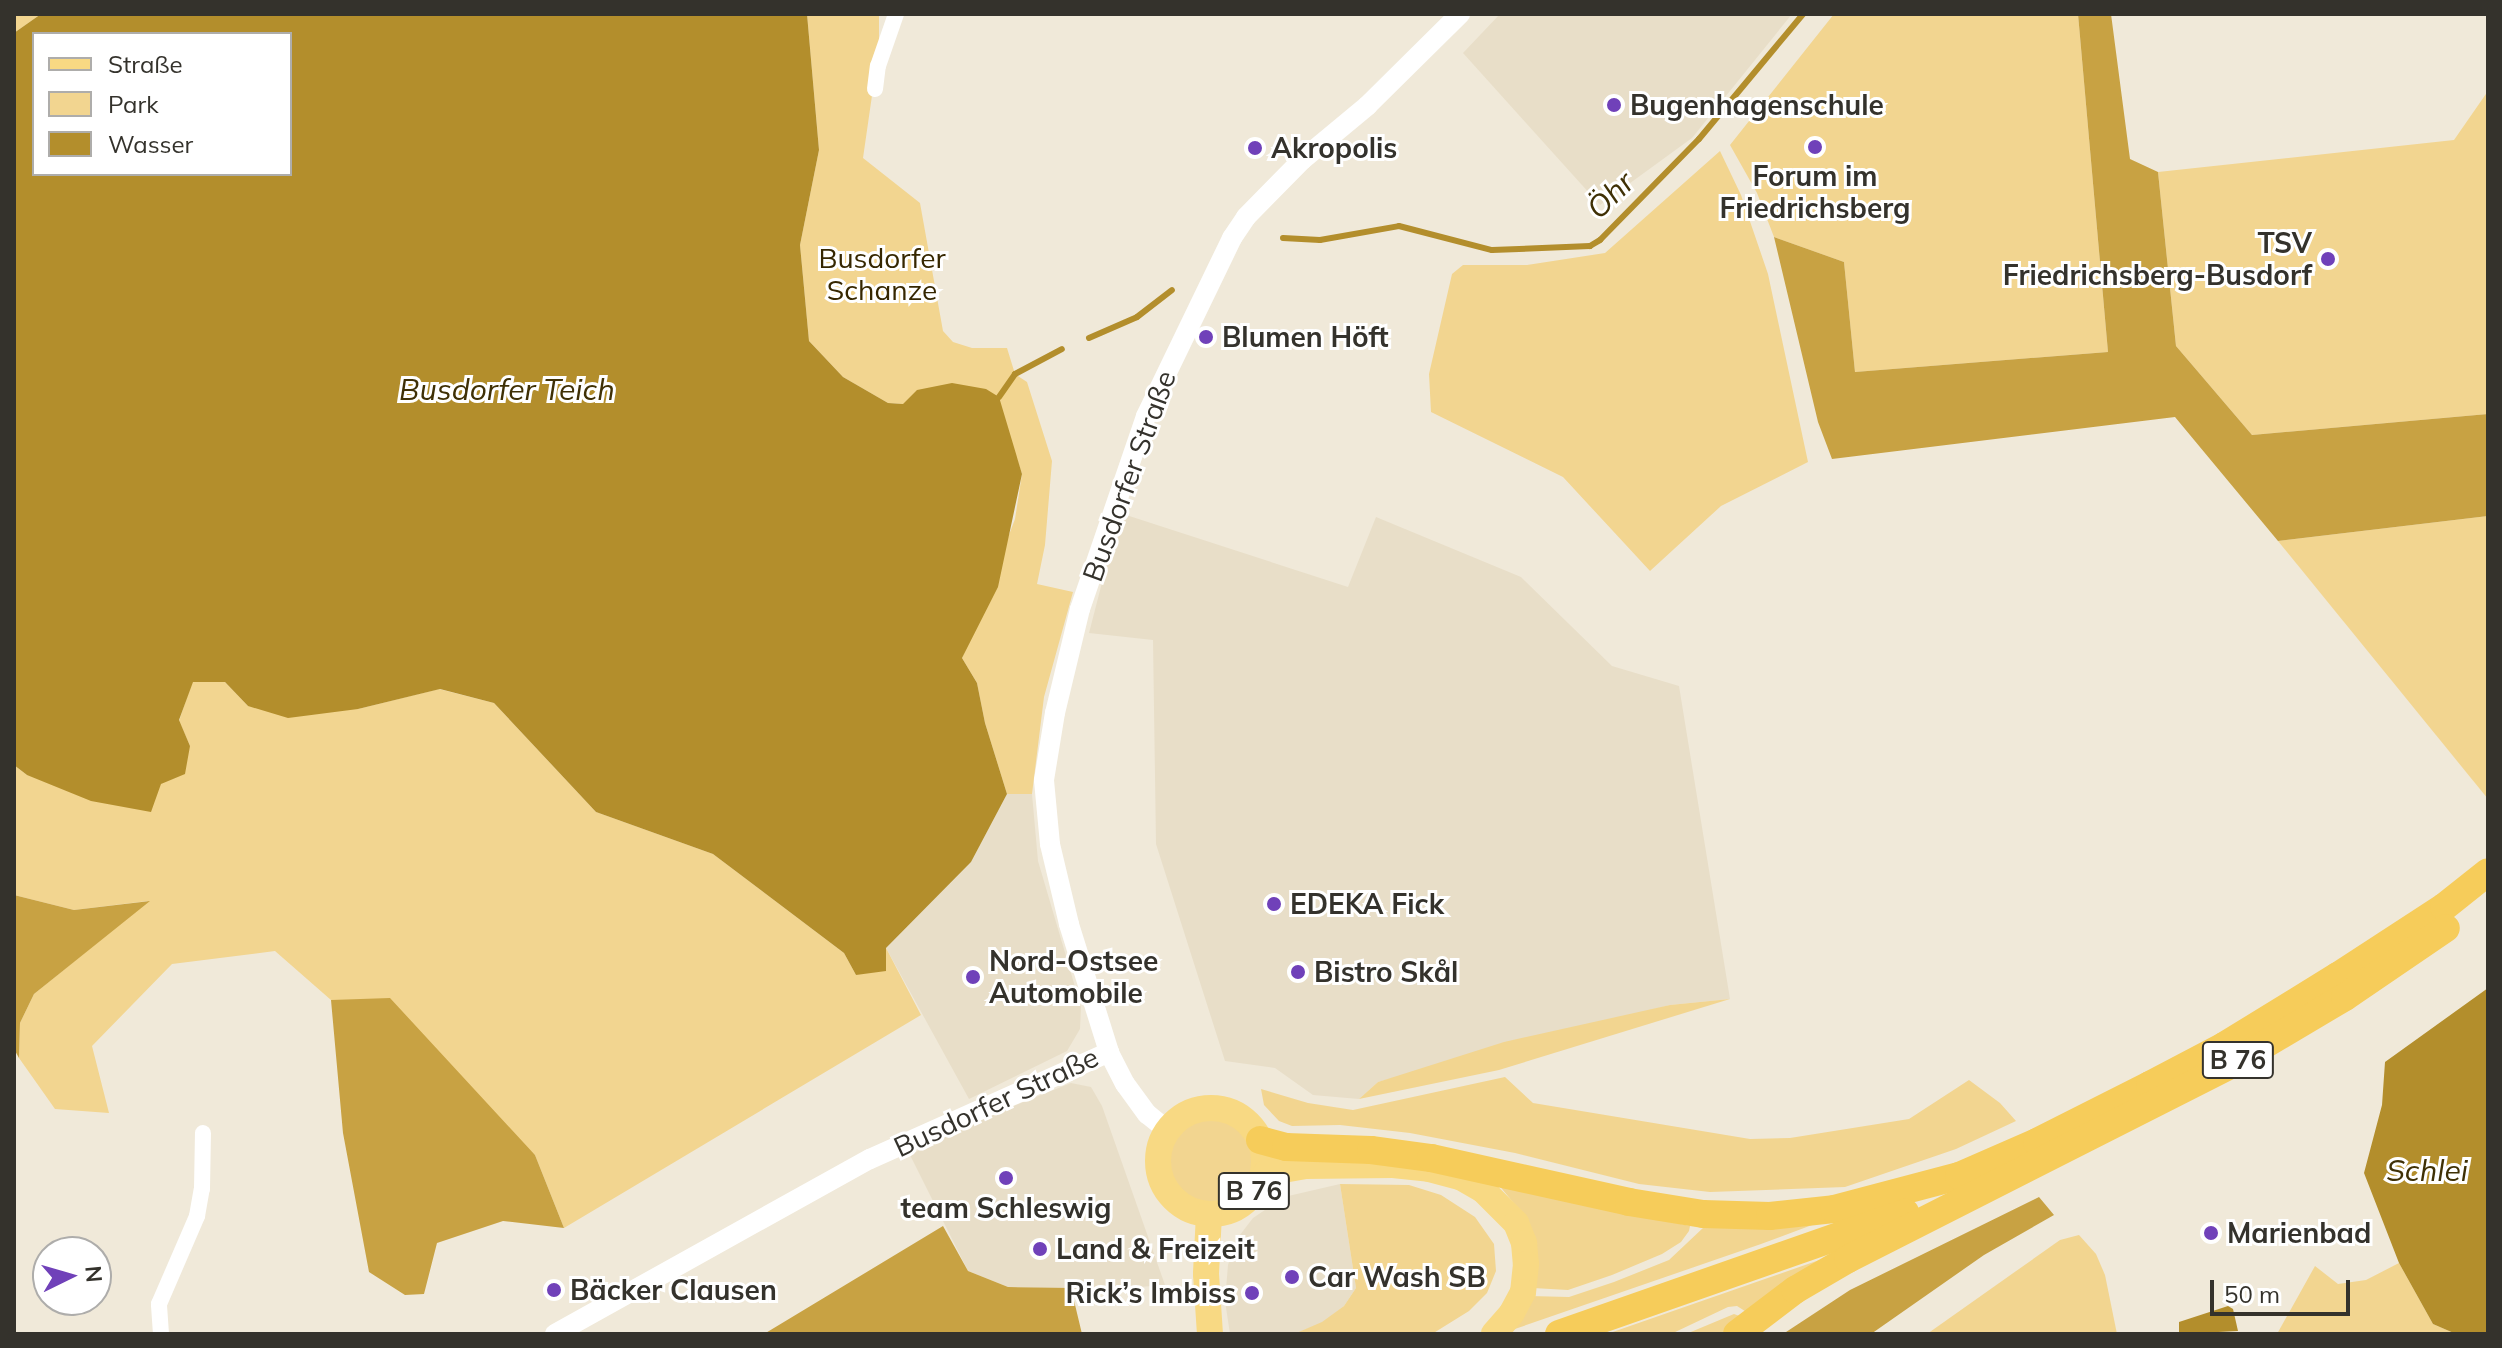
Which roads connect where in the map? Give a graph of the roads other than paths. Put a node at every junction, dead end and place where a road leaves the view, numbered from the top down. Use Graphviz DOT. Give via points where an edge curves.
graph roads {
  1 [pos="896,14"];
  2 [pos="1460,14"];
  3 [pos="875,89"];
  4 [pos="2488,872"];
  5 [pos="2488,896"];
  6 [pos="1109,1052"];
  7 [pos="1167,1130"];
  8 [pos="203,1133"];
  9 [pos="1260,1140"];
  10 [pos="1261,1180"];
  11 [pos="1965,1186"];
  12 [pos="1209,1214"];
  13 [pos="161,1334"];
  14 [pos="555,1334"];
  15 [pos="1210,1334"];
  16 [pos="1494,1334"];
  17 [pos="1559,1334"];
  18 [pos="1737,1334"];
  1 -- 3 [label="street"];
  2 -- 6 [label="street, Busdorfer Straße" via="1246,217 1140,431 1080,609 1044,780 1062,898"];
  4 -- 11 [label="highway, B 76" via="2444,907 2224,1046 2037,1142"];
  5 -- 11 [label="highway, B 76" via="2345,997 2232,1064"];
  6 -- 7 [label="street" via="1132,1094"];
  6 -- 14 [label="street, Busdorfer Straße" via="870,1159"];
  7 -- 9 [label="main road, B 76" via="1195,1110 1213,1107 1243,1118"];
  7 -- 12 [label="main road, B 76" via="1158,1165 1162,1182 1181,1205"];
  8 -- 13 [label="street" via="197,1216 159,1304"];
  9 -- 10 [label="main road, B 76"];
  9 -- 11 [label="highway" via="1286,1147 1405,1154 1629,1202 1736,1216 1834,1209"];
  10 -- 12 [label="main road, B 76" via="1240,1205"];
  10 -- 16 [label="main road" via="1266,1173 1304,1166 1393,1165 1462,1178 1483,1190 1516,1223 1526,1264 1523,1292"];
  11 -- 17 [label="highway, B 76" via="1913,1210"];
  11 -- 18 [label="highway" via="1795,1290"];
  12 -- 15 [label="main road, B 76"];
}
